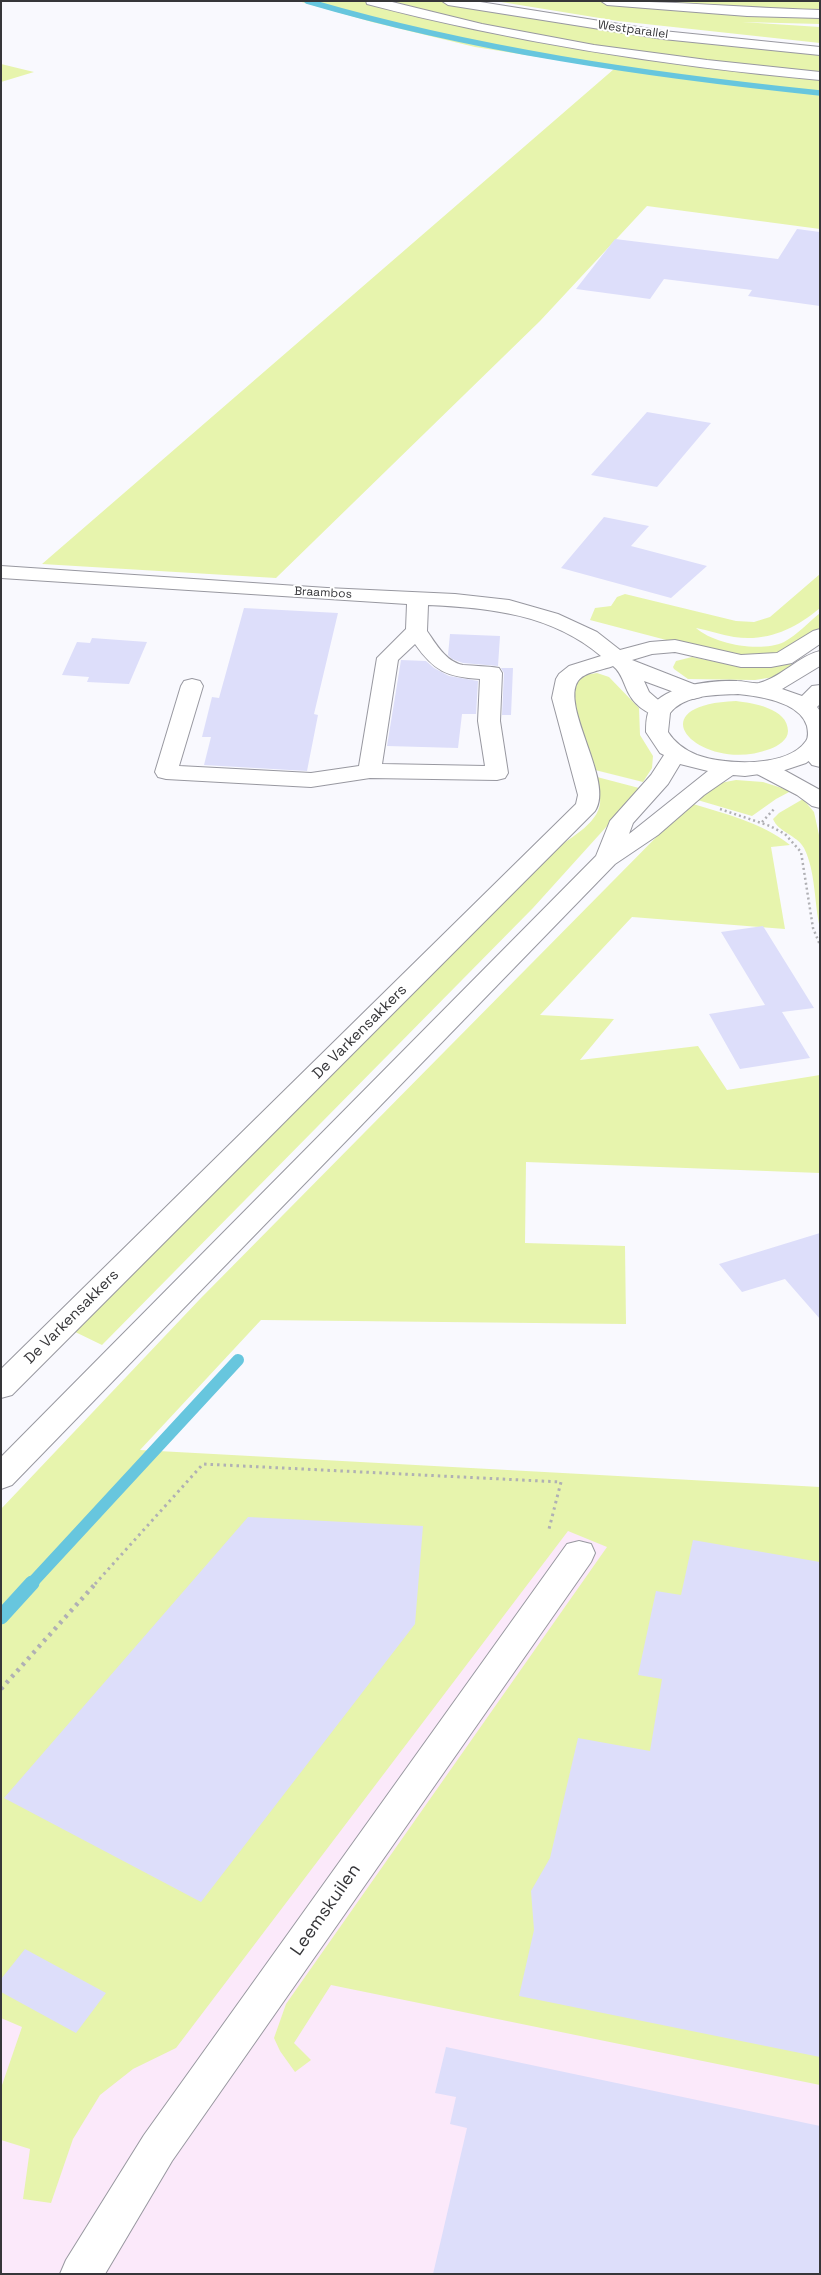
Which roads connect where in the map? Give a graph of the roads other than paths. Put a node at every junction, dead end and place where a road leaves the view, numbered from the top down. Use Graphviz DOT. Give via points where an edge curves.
graph roads {
  1 [pos="372,1"];
  2 [pos="448,1"];
  3 [pos="483,1"];
  4 [pos="608,1"];
  5 [pos="820,14"];
  6 [pos="820,44"];
  7 [pos="820,51"];
  8 [pos="820,76"];
  9 [pos="1,572"];
  10 [pos="418,598"];
  11 [pos="416,631"];
  12 [pos="820,636"];
  13 [pos="820,657"];
  14 [pos="621,662"];
  15 [pos="192,686"];
  16 [pos="761,690"];
  17 [pos="820,690"];
  18 [pos="693,692"];
  19 [pos="804,707"];
  20 [pos="660,711"];
  21 [pos="817,745"];
  22 [pos="676,753"];
  23 [pos="726,769"];
  24 [pos="765,769"];
  25 [pos="370,771"];
  26 [pos="820,801"];
  27 [pos="606,860"];
  28 [pos="1,1387"];
  29 [pos="1,1478"];
  30 [pos="579,1553"];
  31 [pos="81,2274"];
  1 -- 8 [label="main road" via="559,43"];
  2 -- 7 [label="main road, Westparallel" via="634,31"];
  3 -- 6 [label="main road, Westparallel" via="670,30"];
  4 -- 5 [label="main road"];
  9 -- 10 [label="main road, Braambos"];
  10 -- 11 [label="main road"];
  10 -- 14 [label="main road, Braambos" via="495,604 545,616 590,636"];
  11 -- 25 [label="main road" via="388,658"];
  11 -- 25 [label="main road" via="438,662 457,672 491,673 489,721 497,773"];
  12 -- 14 [label="main road, De Varkensakkers" via="784,658 771,661 741,661 675,646 650,648"];
  13 -- 16 [label="main road" via="785,680"];
  14 -- 18 [label="main road, Braambos"];
  14 -- 20 [label="main road, Braambos" via="640,694"];
  14 -- 28 [label="main road, De Varkensakkers" via="577,671 566,682 564,698 590,795 576,819"];
  15 -- 25 [label="main road" via="166,772 311,780"];
  16 -- 18 [label="main road" via="716,688"];
  16 -- 19 [label="main road"];
  17 -- 19 [label="main road"];
  18 -- 20 [label="main road" via="672,700"];
  19 -- 21 [label="main road" via="818,725"];
  20 -- 22 [label="main road" via="655,722 657,733 664,744"];
  21 -- 24 [label="main road" via="799,759"];
  22 -- 23 [label="main road" via="707,766"];
  22 -- 27 [label="main road" via="660,779 622,821"];
  23 -- 24 [label="main road"];
  23 -- 27 [label="main road" via="650,830"];
  24 -- 26 [label="main road"];
  27 -- 29 [label="main road"];
  30 -- 31 [label="main road, Leemskuilen" via="158,2148"];
}
